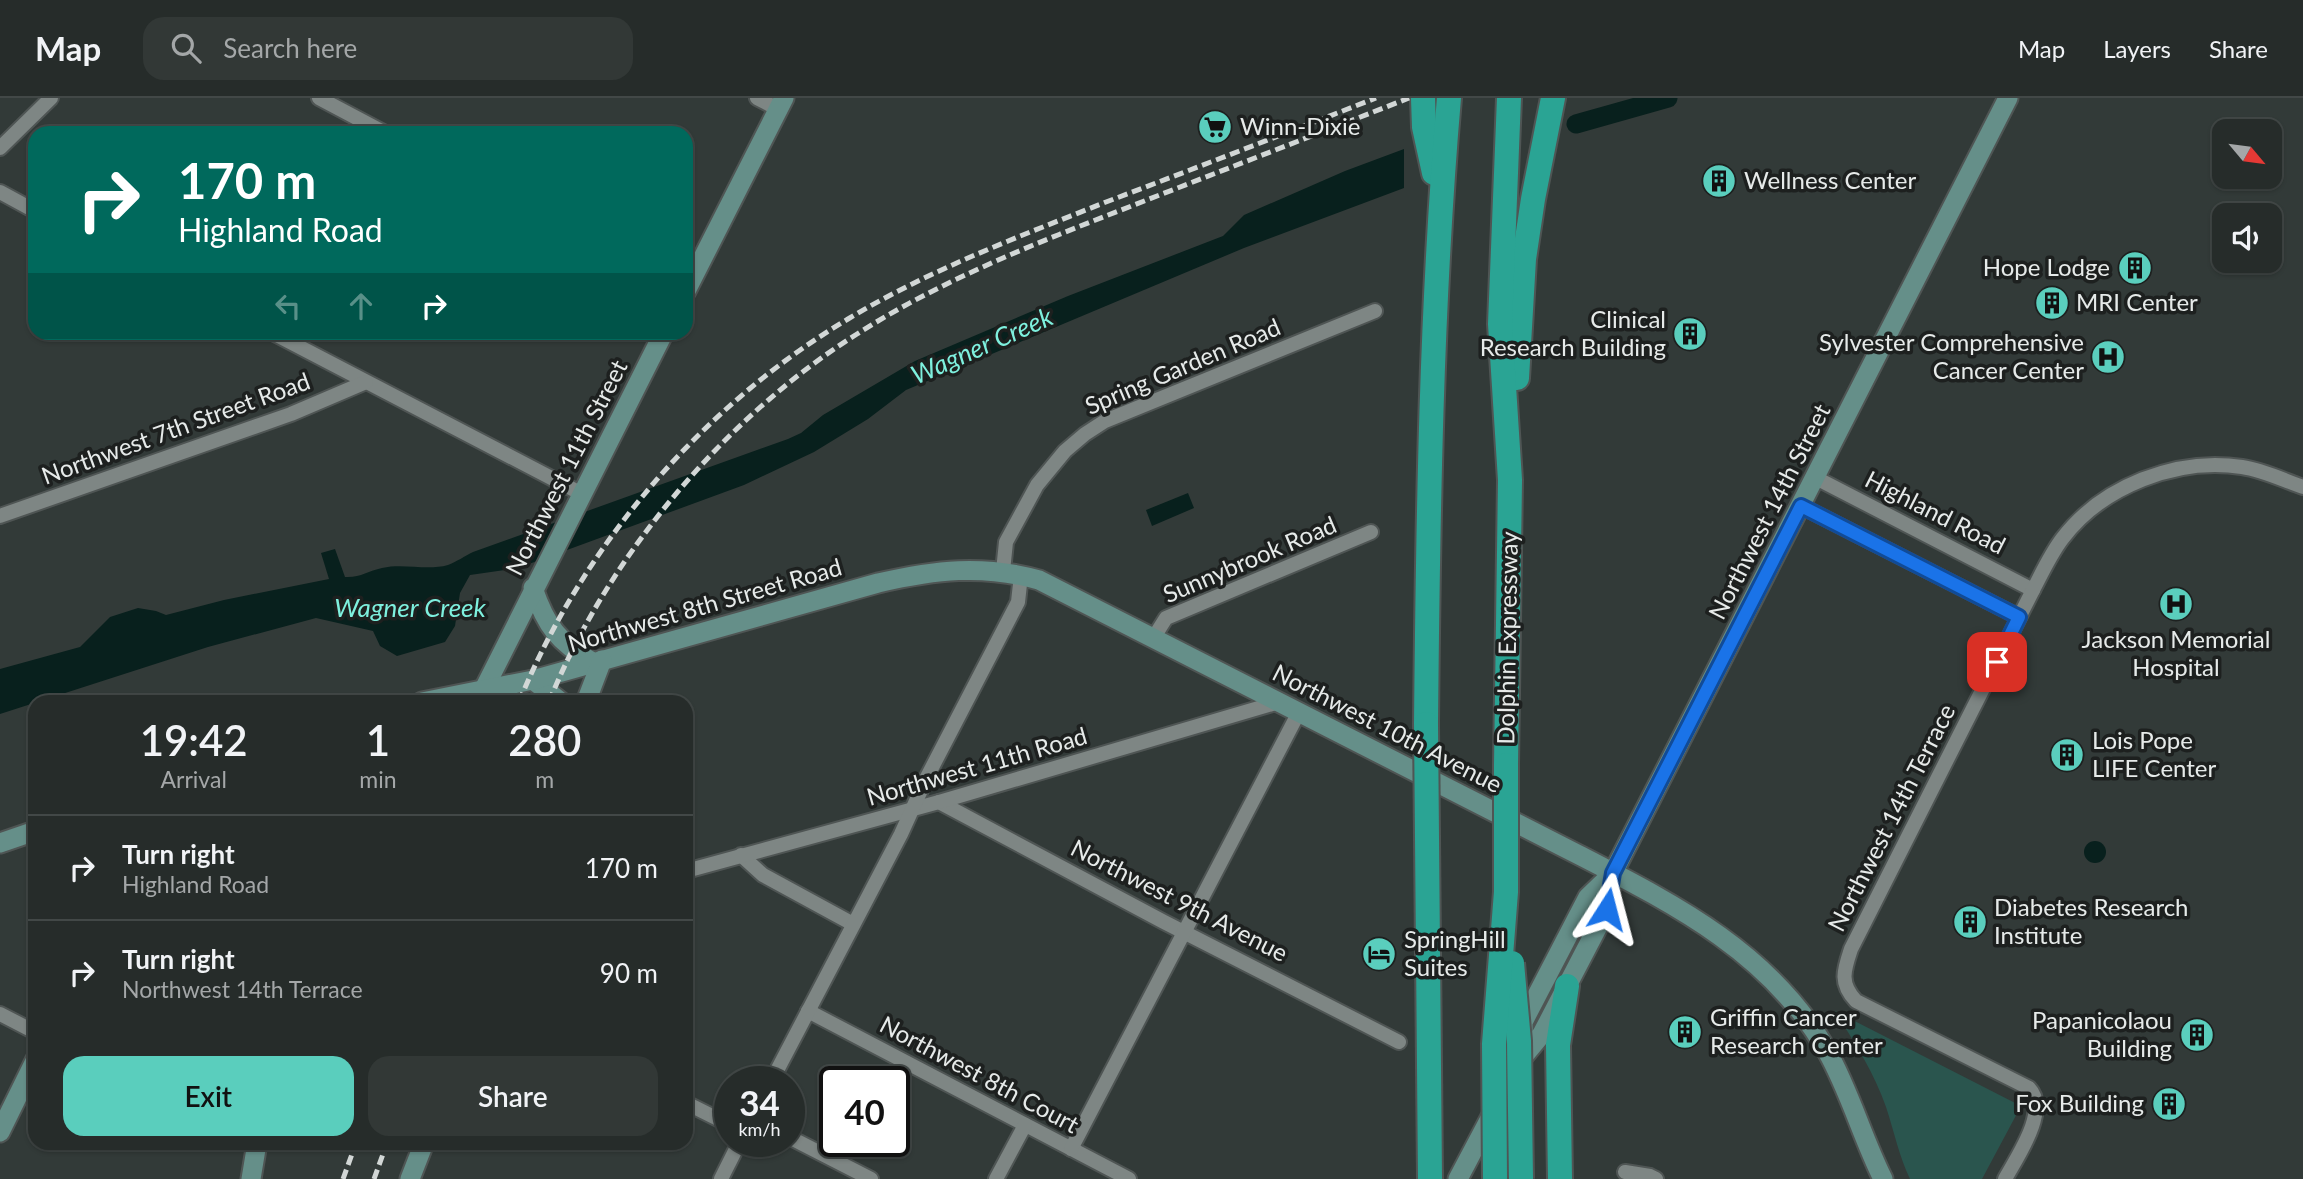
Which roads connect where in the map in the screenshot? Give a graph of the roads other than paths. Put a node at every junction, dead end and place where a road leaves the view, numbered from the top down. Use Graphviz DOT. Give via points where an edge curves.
graph roads {
  1 [pos="51,98"];
  2 [pos="319,98"];
  3 [pos="757,98"];
  4 [pos="1423,98"];
  5 [pos="1449,98"];
  6 [pos="1509,98"];
  7 [pos="1553,98"];
  8 [pos="2008,98"];
  9 [pos="781,104"];
  10 [pos="373,126"];
  11 [pos="0,148"];
  12 [pos="0,192"];
  13 [pos="1440,200"];
  14 [pos="28,207"];
  15 [pos="693,276"];
  16 [pos="1375,312"];
  17 [pos="286,340"];
  18 [pos="660,340"];
  19 [pos="366,382"];
  20 [pos="1816,478"];
  21 [pos="1510,480"];
  22 [pos="2303,487"];
  23 [pos="578,501"];
  24 [pos="1801,506"];
  25 [pos="0,516"];
  26 [pos="1371,532"];
  27 [pos="1012,573"];
  28 [pos="533,588"];
  29 [pos="2033,590"];
  30 [pos="2019,617"];
  31 [pos="1154,637"];
  32 [pos="598,661"];
  33 [pos="533,680"];
  34 [pos="481,695"];
  35 [pos="552,695"];
  36 [pos="588,695"];
  37 [pos="1279,702"];
  38 [pos="1299,712"];
  39 [pos="939,802"];
  40 [pos="911,810"];
  41 [pos="28,833"];
  42 [pos="0,843"];
  43 [pos="741,855"];
  44 [pos="693,869"];
  45 [pos="1613,873"];
  46 [pos="1506,892"];
  47 [pos="853,923"];
  48 [pos="1185,933"];
  49 [pos="1567,986"];
  50 [pos="807,1011"];
  51 [pos="0,1014"];
  52 [pos="28,1028"];
  53 [pos="1399,1042"];
  54 [pos="1522,1058"];
  55 [pos="779,1066"];
  56 [pos="28,1075"];
  57 [pos="693,1106"];
  58 [pos="714,1117"];
  59 [pos="1025,1125"];
  60 [pos="0,1132"];
  61 [pos="805,1146"];
  62 [pos="1071,1149"];
  63 [pos="252,1150"];
  64 [pos="421,1150"];
  65 [pos="732,1157"];
  66 [pos="1625,1172"];
  67 [pos="251,1179"];
  68 [pos="410,1179"];
  69 [pos="721,1179"];
  70 [pos="871,1179"];
  71 [pos="996,1179"];
  72 [pos="1129,1179"];
  73 [pos="1430,1179"];
  74 [pos="1458,1179"];
  75 [pos="1495,1179"];
  76 [pos="1521,1179"];
  77 [pos="1560,1179"];
  78 [pos="1656,1179"];
  79 [pos="1883,1179"];
  80 [pos="2005,1179"];
  1 -- 11 [label="street"];
  2 -- 10 [label="street"];
  3 -- 9 [label="street"];
  4 -- 13 [label="highway" via="1424,127"];
  5 -- 13 [label="highway"];
  6 -- 21 [label="highway, Dolphin Expressway" via="1500,324"];
  7 -- 21 [label="highway" via="1524,259"];
  8 -- 20 [label="street, Northwest 14th Street"];
  9 -- 15 [label="street"];
  12 -- 14 [label="street"];
  13 -- 73 [label="highway, bridge" via="1426,724"];
  16 -- 27 [label="street, Spring Garden Road" via="1085,433 1047,471 1006,542"];
  17 -- 19 [label="street"];
  18 -- 23 [label="street, Northwest 11th Street"];
  19 -- 23 [label="street"];
  19 -- 25 [label="street, Northwest 7th Street Road" via="291,414"];
  20 -- 24 [label="street, Northwest 14th Street"];
  20 -- 29 [label="street, Highland Road"];
  21 -- 46 [label="highway, Dolphin Expressway, bridge"];
  22 -- 29 [label="street, Northwest 14th Terrace" via="2257,470 2216,464 2176,468 2131,484 2094,506 2068,531"];
  23 -- 28 [label="street, Northwest 11th Street"];
  24 -- 30 [label="street"];
  24 -- 45 [label="street, Northwest 14th Street"];
  26 -- 31 [label="street, Sunnybrook Road" via="1166,618"];
  27 -- 31 [label="street, Northwest 10th Avenue" via="1065,592"];
  27 -- 32 [label="street, Northwest 8th Street Road" via="953,570 915,574"];
  27 -- 40 [label="street, Spring Garden Road" via="1018,602"];
  28 -- 32 [label="street" via="556,635 570,648"];
  28 -- 34 [label="street, Northwest 11th Street"];
  29 -- 30 [label="street, Northwest 14th Terrace"];
  30 -- 80 [label="street, Northwest 14th Terrace" via="1851,948 1844,985 1856,1001 2029,1088 2035,1098 2033,1124"];
  31 -- 37 [label="street, Northwest 10th Avenue"];
  32 -- 33 [label="street, Northwest 8th Street Road"];
  32 -- 36 [label="street"];
  33 -- 34 [label="street, Northwest 8th Street Road"];
  33 -- 35 [label="street"];
  37 -- 38 [label="street, Northwest 10th Avenue"];
  37 -- 39 [label="street, Northwest 11th Road"];
  38 -- 45 [label="street, Northwest 10th Avenue"];
  38 -- 48 [label="street"];
  39 -- 40 [label="street, Northwest 11th Road"];
  39 -- 48 [label="street, Northwest 9th Avenue"];
  40 -- 43 [label="street, Northwest 11th Road"];
  40 -- 47 [label="street, Spring Garden Road"];
  41 -- 42 [label="street"];
  43 -- 44 [label="street, Northwest 11th Road"];
  43 -- 47 [label="street" via="763,875"];
  45 -- 49 [label="street, Northwest 14th Street" via="1607,909"];
  45 -- 54 [label="street, Northwest 14th Street" via="1588,897 1523,1022"];
  45 -- 79 [label="street, Northwest 10th Avenue" via="1739,949 1791,1000 1826,1050"];
  46 -- 75 [label="highway, Dolphin Expressway, bridge" via="1494,1044"];
  46 -- 76 [label="highway, bridge" via="1519,1041"];
  47 -- 50 [label="street, Spring Garden Road"];
  48 -- 53 [label="street, Northwest 9th Avenue"];
  48 -- 62 [label="street"];
  49 -- 54 [label="street, Northwest 14th Street" via="1542,1034"];
  49 -- 77 [label="highway" via="1558,1045"];
  50 -- 55 [label="street, Spring Garden Road"];
  50 -- 59 [label="street, Northwest 8th Court"];
  51 -- 52 [label="street"];
  54 -- 74 [label="street, Northwest 14th Street"];
  56 -- 60 [label="street"];
  57 -- 58 [label="street"];
  59 -- 62 [label="street, Northwest 8th Court"];
  59 -- 71 [label="street"];
  61 -- 70 [label="street"];
  62 -- 72 [label="street, Northwest 8th Court"];
  63 -- 67 [label="street"];
  64 -- 68 [label="street"];
  65 -- 69 [label="street"];
  66 -- 78 [label="street"];
}
